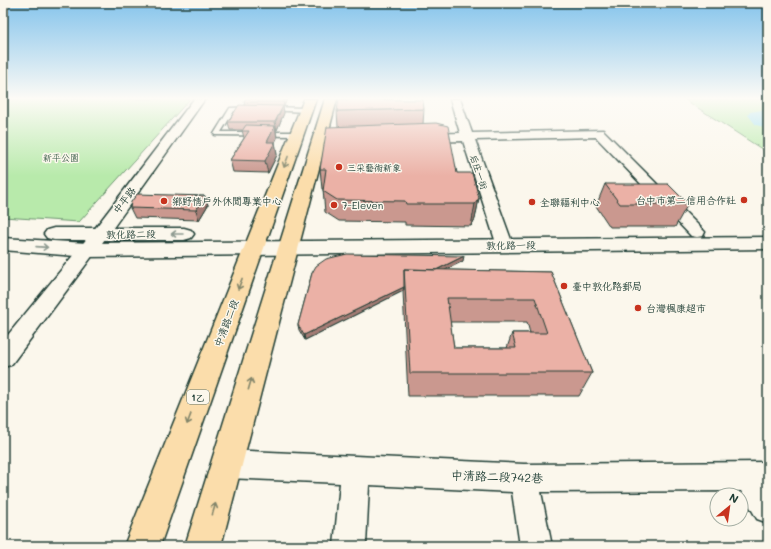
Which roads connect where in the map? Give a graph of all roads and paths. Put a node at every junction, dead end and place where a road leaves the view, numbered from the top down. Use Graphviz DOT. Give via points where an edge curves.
graph roads {
  1 [pos="181,125"];
  2 [pos="223,125"];
  3 [pos="300,125"];
  4 [pos="329,125"];
  5 [pos="464,125"];
  6 [pos="297,134"];
  7 [pos="468,136"];
  8 [pos="413,138"];
  9 [pos="3,231"];
  10 [pos="697,232"];
  11 [pos="768,232"];
  12 [pos="99,235"];
  13 [pos="502,239"];
  14 [pos="256,241"];
  15 [pos="291,241"];
  16 [pos="768,243"];
  17 [pos="3,244"];
  18 [pos="86,250"];
  19 [pos="3,358"];
  20 [pos="227,464"];
  21 [pos="356,470"];
  22 [pos="759,476"];
  23 [pos="524,478"];
  24 [pos="768,508"];
  25 [pos="142,546"];
  26 [pos="203,546"];
  27 [pos="350,546"];
  28 [pos="536,546"];
  1 -- 12 [label="street, 中平路"];
  2 -- 6 [label="lane" via="218,134"];
  3 -- 6 [label="main road, 中清路二段 / 1乙"];
  4 -- 15 [label="main road" via="327,140"];
  5 -- 7 [label="street, 后庄一街"];
  6 -- 14 [label="main road, 中清路二段 / 1乙, one-way"];
  7 -- 8 [label="street"];
  7 -- 10 [label="street" via="599,133"];
  7 -- 13 [label="street, 后庄一街"];
  9 -- 12 [label="street, 敦化路二段"];
  10 -- 11 [label="street, 敦化路一段"];
  10 -- 13 [label="street, 敦化路一段"];
  14 -- 12 [label="street, 敦化路二段, one-way"];
  12 -- 18 [label="street, 中平路"];
  13 -- 15 [label="street, 敦化路一段"];
  13 -- 16 [label="street, 敦化路一段"];
  14 -- 15 [label="street, 敦化路一段"];
  14 -- 18 [label="street, 敦化路二段"];
  14 -- 25 [label="main road, 中清路二段 / 1乙, one-way"];
  20 -- 15 [label="main road, one-way"];
  17 -- 18 [label="street, 敦化路二段, one-way"];
  18 -- 19 [label="street, 中平路"];
  20 -- 21 [label="street, 中清路二段742巷"];
  26 -- 20 [label="main road, one-way"];
  21 -- 23 [label="street, 中清路二段742巷"];
  21 -- 27 [label="street"];
  22 -- 23 [label="street, 中清路二段742巷"];
  22 -- 24 [label="street"];
  23 -- 28 [label="street"];
}
